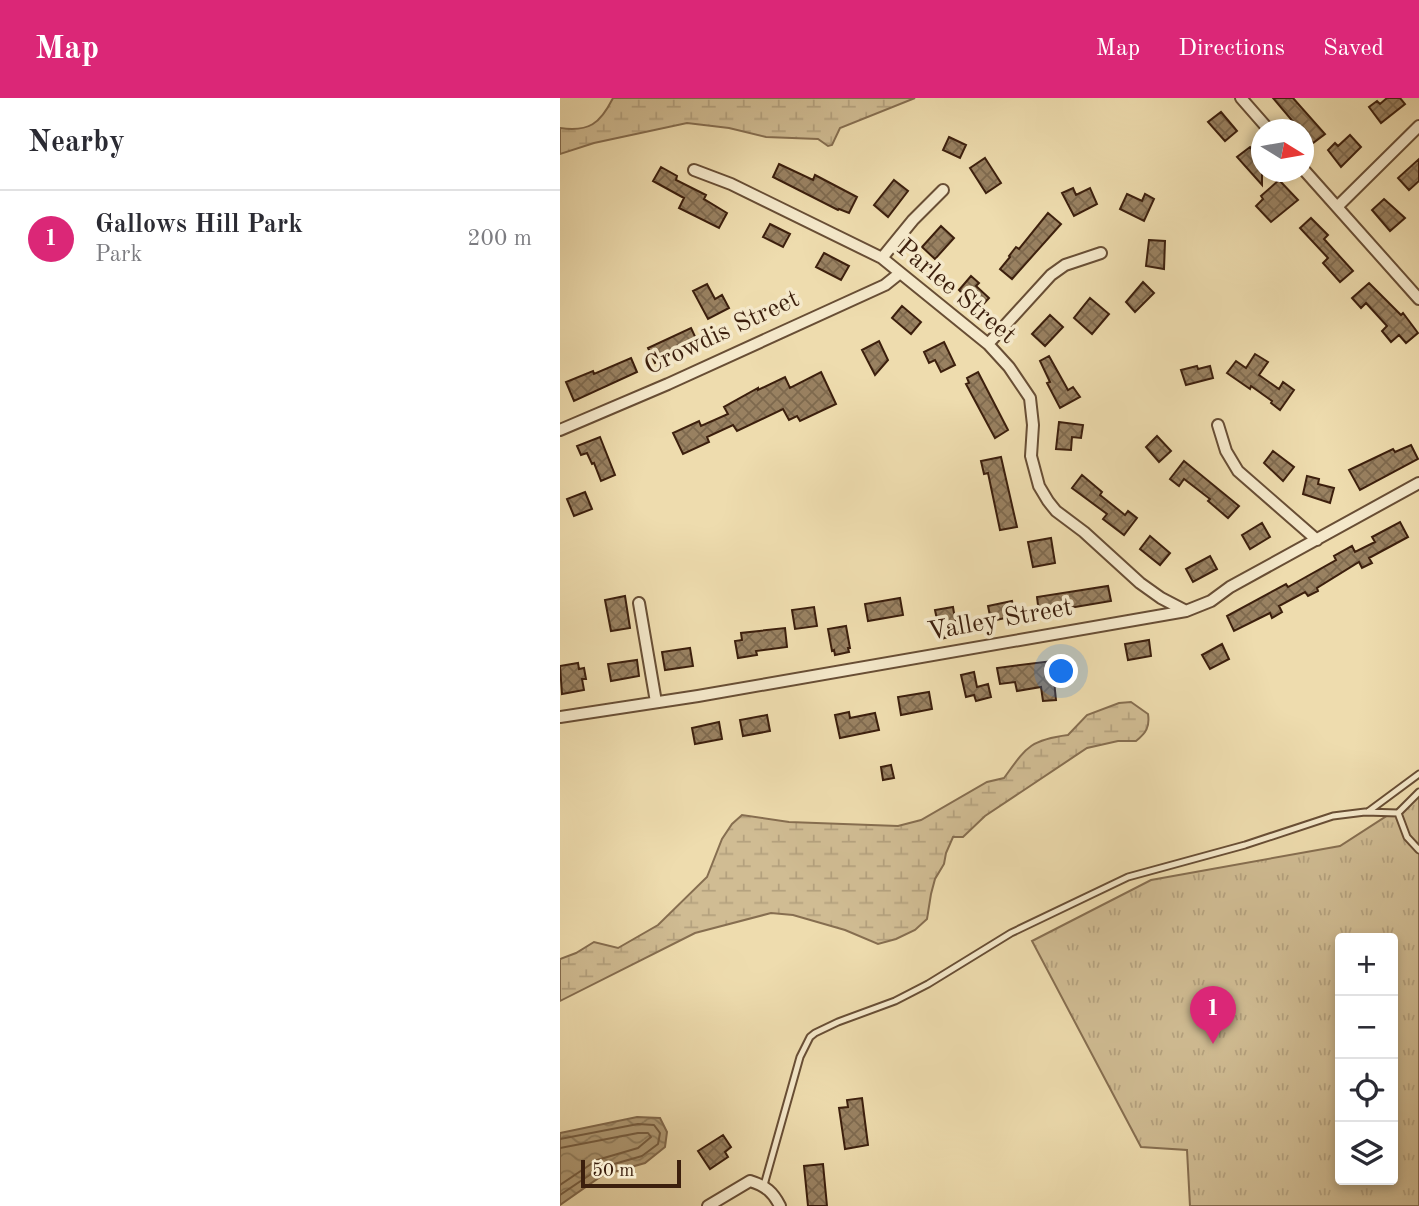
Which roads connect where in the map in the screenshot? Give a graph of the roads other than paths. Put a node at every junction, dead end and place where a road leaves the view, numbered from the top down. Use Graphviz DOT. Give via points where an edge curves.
graph roads {
  1 [pos="1241,98"];
  2 [pos="1259,119"];
  3 [pos="1419,126"];
  4 [pos="694,170"];
  5 [pos="1314,181"];
  6 [pos="943,190"];
  7 [pos="1337,207"];
  8 [pos="1101,253"];
  9 [pos="882,258"];
  10 [pos="900,273"];
  11 [pos="1419,299"];
  12 [pos="988,344"];
  13 [pos="1219,425"];
  14 [pos="560,430"];
  15 [pos="1419,483"];
  16 [pos="1317,540"];
  17 [pos="639,603"];
  18 [pos="1186,611"];
  19 [pos="656,702"];
  20 [pos="560,717"];
  21 [pos="1419,774"];
  22 [pos="1419,792"];
  23 [pos="1369,811"];
  24 [pos="1398,813"];
  25 [pos="1419,850"];
  26 [pos="764,1185"];
  27 [pos="708,1206"];
  28 [pos="780,1206"];
  1 -- 2 [label="street"];
  3 -- 7 [label="street"];
  4 -- 9 [label="street, Parlee Street"];
  5 -- 7 [label="street"];
  6 -- 9 [label="street"];
  7 -- 11 [label="street"];
  8 -- 12 [label="street" via="1065,265 1051,275"];
  9 -- 10 [label="street, Parlee Street"];
  10 -- 12 [label="street, Parlee Street"];
  10 -- 14 [label="street, Crowdis Street" via="885,285"];
  12 -- 18 [label="street, Parlee Street" via="1030,398 1031,456 1048,501 1140,583"];
  13 -- 16 [label="street" via="1238,471"];
  15 -- 16 [label="street, Valley Street"];
  16 -- 18 [label="street, Valley Street"];
  17 -- 19 [label="street"];
  18 -- 19 [label="street, Valley Street"];
  19 -- 20 [label="street, Valley Street"];
  21 -- 23 [label="lane"];
  22 -- 24 [label="lane"];
  23 -- 24 [label="lane"];
  23 -- 26 [label="lane" via="1333,816 1128,877 1011,933 928,985 815,1032 800,1057"];
  24 -- 25 [label="lane" via="1407,837"];
  26 -- 27 [label="street" via="750,1181"];
  26 -- 28 [label="street"];
}
